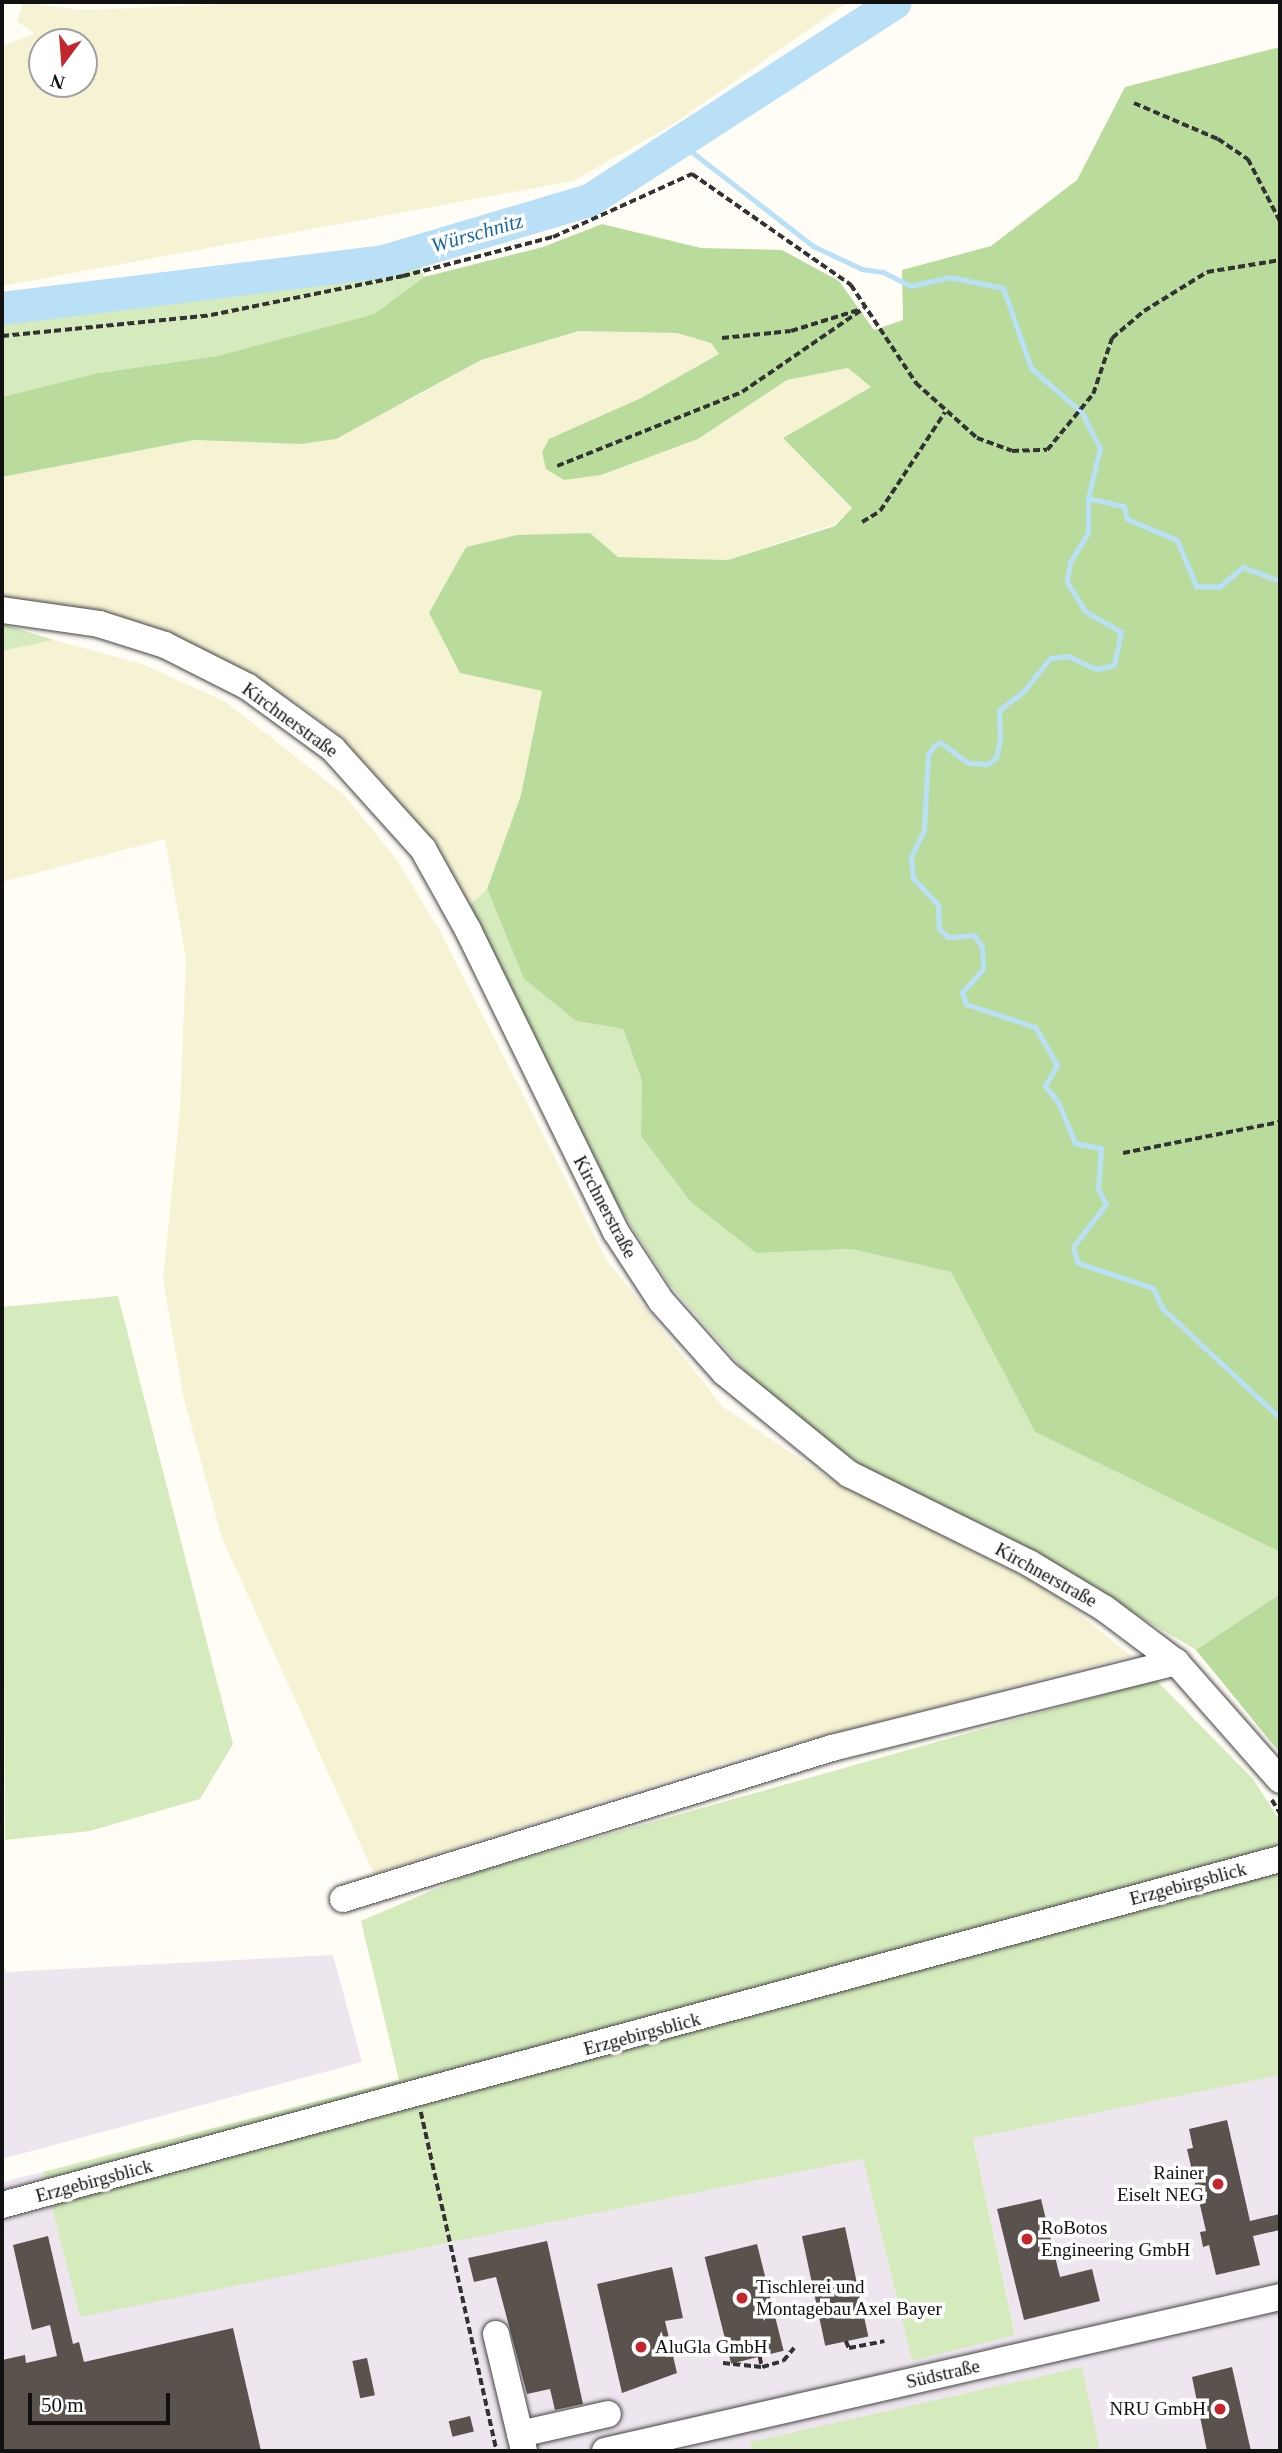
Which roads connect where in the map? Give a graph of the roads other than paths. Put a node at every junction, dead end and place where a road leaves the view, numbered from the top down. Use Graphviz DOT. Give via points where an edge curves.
graph roads {
  1 [pos="2,610"];
  2 [pos="1176,1662"];
  3 [pos="1273,1785"];
  4 [pos="1280,1859"];
  5 [pos="343,1899"];
  6 [pos="2,2205"];
  7 [pos="1280,2297"];
  8 [pos="496,2334"];
  9 [pos="608,2414"];
  10 [pos="522,2443"];
  11 [pos="605,2451"];
  1 -- 2 [label="street, Kirchnerstraße" via="74,619 165,645 248,687 333,748 423,849 468,930 616,1232 661,1301 725,1373 849,1475 1062,1580"];
  2 -- 3 [label="street, Kirchnerstraße"];
  2 -- 5 [label="street" via="856,1741"];
  4 -- 6 [label="street, Erzgebirgsblick"];
  7 -- 11 [label="street, Südstraße"];
  8 -- 10 [label="street"];
  9 -- 10 [label="street"];
}
